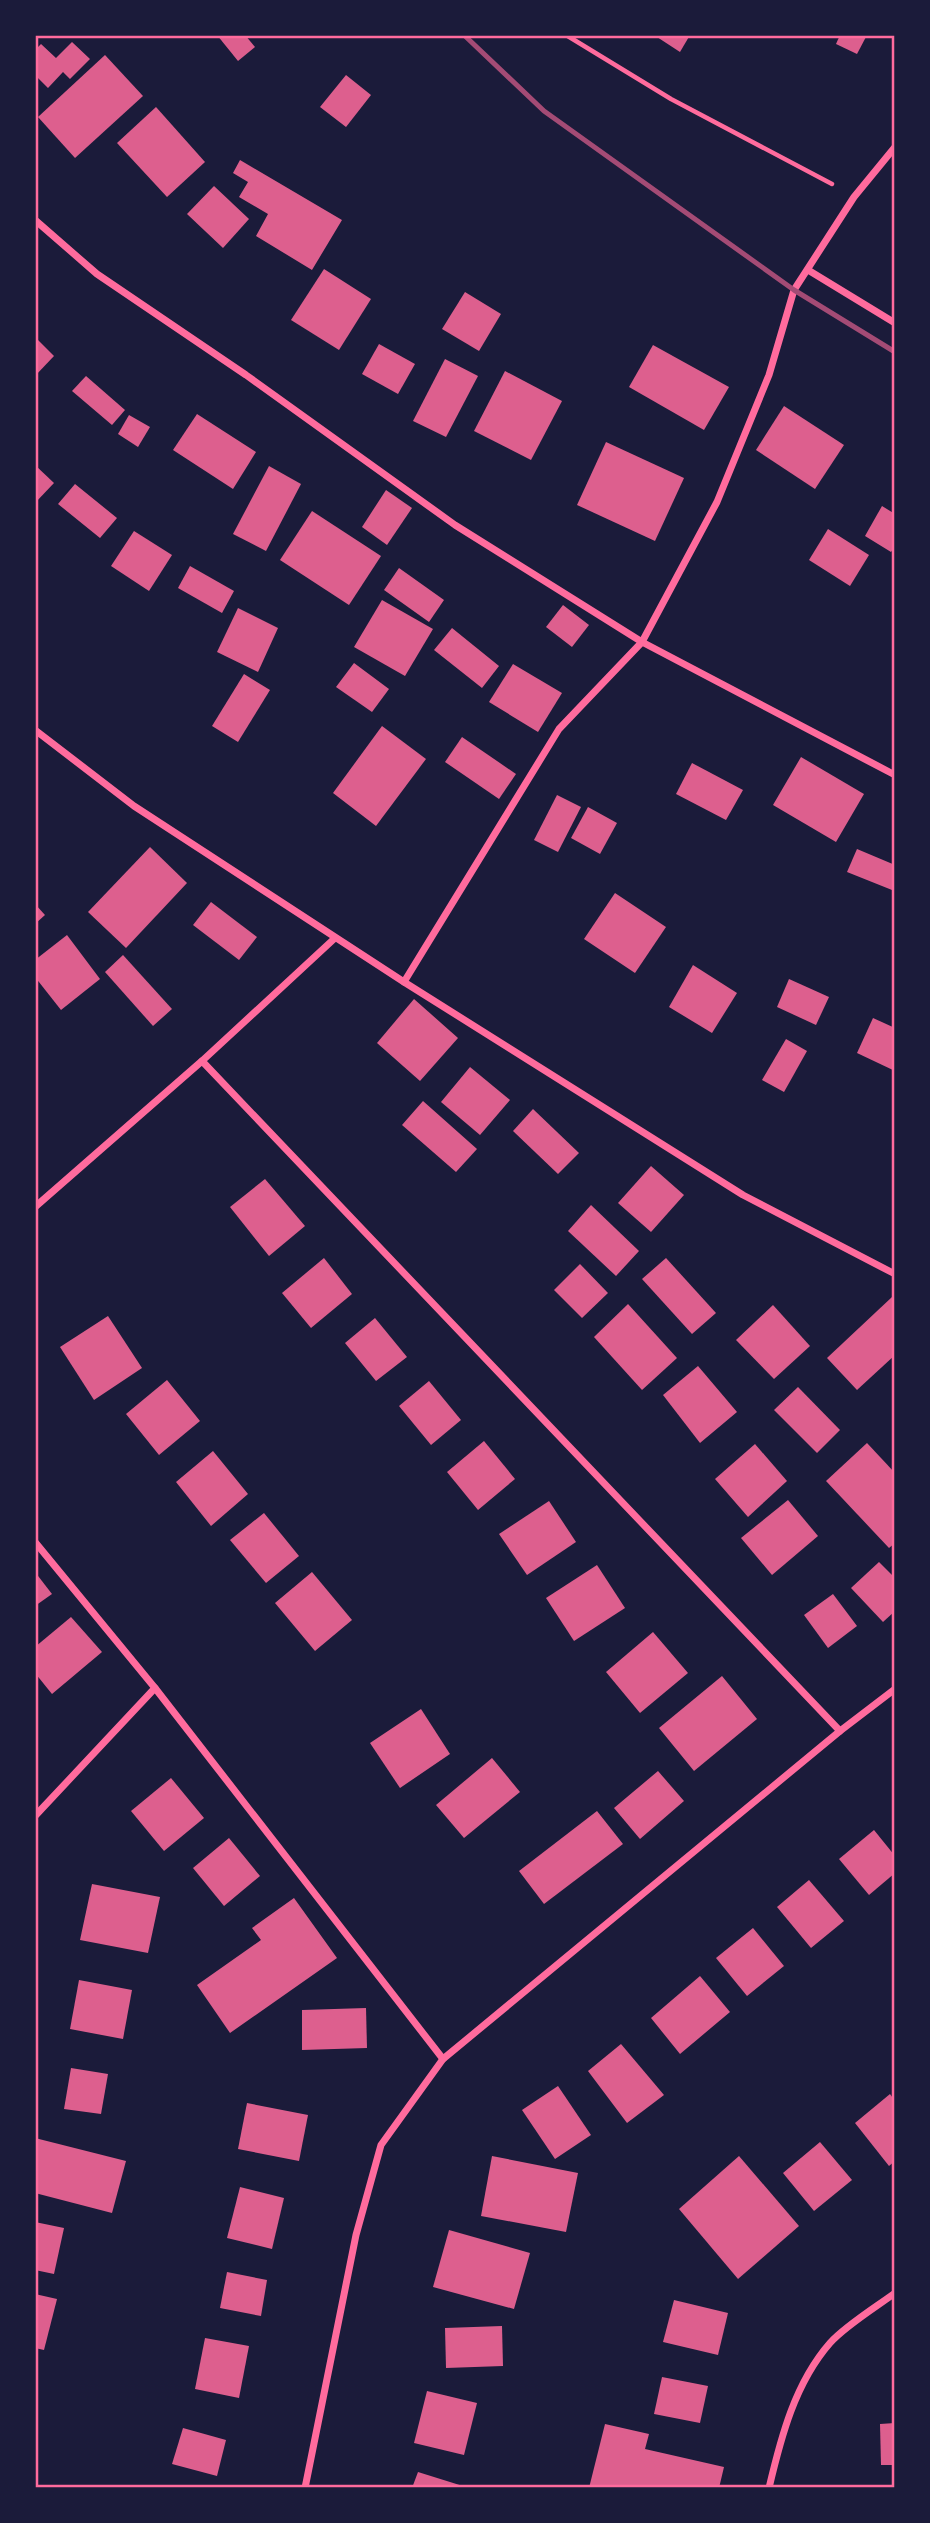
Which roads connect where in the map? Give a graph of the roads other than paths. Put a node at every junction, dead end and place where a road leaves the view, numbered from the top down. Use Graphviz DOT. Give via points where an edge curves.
graph roads {
  1 [pos="895,147"];
  2 [pos="35,220"];
  3 [pos="808,270"];
  4 [pos="895,323"];
  5 [pos="642,642"];
  6 [pos="35,730"];
  7 [pos="895,775"];
  8 [pos="335,938"];
  9 [pos="404,982"];
  10 [pos="202,1061"];
  11 [pos="35,1207"];
  12 [pos="895,1275"];
  13 [pos="35,1542"];
  14 [pos="155,1688"];
  15 [pos="895,1689"];
  16 [pos="840,1731"];
  17 [pos="35,1816"];
  18 [pos="443,2059"];
  19 [pos="895,2293"];
  20 [pos="305,2488"];
  21 [pos="769,2488"];
  1 -- 3 [label="street" via="854,197"];
  2 -- 5 [label="street" via="97,274 455,525"];
  3 -- 4 [label="street"];
  3 -- 5 [label="street" via="794,290 769,375 718,502"];
  5 -- 7 [label="street"];
  5 -- 9 [label="street" via="559,729"];
  6 -- 8 [label="street" via="134,806"];
  8 -- 9 [label="street"];
  8 -- 10 [label="street"];
  9 -- 12 [label="street" via="743,1195"];
  10 -- 11 [label="street"];
  10 -- 16 [label="street"];
  13 -- 14 [label="street"];
  14 -- 17 [label="street"];
  14 -- 18 [label="street"];
  15 -- 16 [label="street"];
  16 -- 18 [label="street"];
  18 -- 20 [label="street" via="380,2146 356,2235"];
  19 -- 21 [label="street" via="831,2342 801,2387 780,2441"];
}
